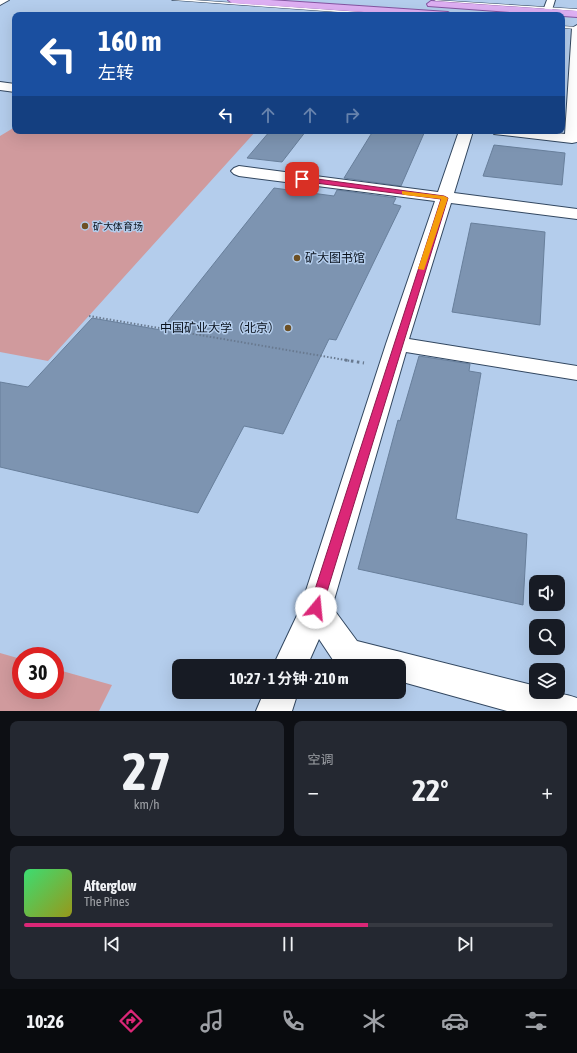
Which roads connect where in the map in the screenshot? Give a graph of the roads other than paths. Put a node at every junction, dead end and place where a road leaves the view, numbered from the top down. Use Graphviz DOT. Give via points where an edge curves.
graph roads {
  1 [pos="5,0"];
  2 [pos="174,0"];
  3 [pos="232,0"];
  4 [pos="436,0"];
  5 [pos="0,2"];
  6 [pos="552,2"];
  7 [pos="362,5"];
  8 [pos="518,6"];
  9 [pos="481,8"];
  10 [pos="575,11"];
  11 [pos="355,12"];
  12 [pos="389,12"];
  13 [pos="422,12"];
  14 [pos="565,23"];
  15 [pos="577,24"];
  16 [pos="565,27"];
  17 [pos="577,28"];
  18 [pos="576,57"];
  19 [pos="0,86"];
  20 [pos="568,87"];
  21 [pos="12,88"];
  22 [pos="465,134"];
  23 [pos="526,134"];
  24 [pos="239,171"];
  25 [pos="444,198"];
  26 [pos="577,214"];
  27 [pos="398,344"];
  28 [pos="577,373"];
  29 [pos="316,608"];
  30 [pos="293,659"];
  31 [pos="372,659"];
  32 [pos="406,668"];
  33 [pos="278,699"];
  34 [pos="532,706"];
  35 [pos="274,711"];
  36 [pos="567,711"];
  1 -- 5 [label="street"];
  2 -- 11 [label="lane"];
  3 -- 7 [label="main road"];
  4 -- 8 [label="lane"];
  6 -- 8 [label="lane"];
  6 -- 10 [label="lane"];
  7 -- 9 [label="main road"];
  7 -- 12 [label="main road"];
  7 -- 13 [label="main road"];
  8 -- 9 [label="main road"];
  9 -- 10 [label="main road"];
  14 -- 15 [label="main road"];
  16 -- 17 [label="lane"];
  17 -- 18 [label="street"];
  18 -- 20 [label="street"];
  19 -- 21 [label="street"];
  20 -- 23 [label="street" via="572,139"];
  22 -- 25 [label="street"];
  24 -- 25 [label="street"];
  25 -- 26 [label="street"];
  25 -- 27 [label="street"];
  27 -- 28 [label="street"];
  27 -- 29 [label="street"];
  29 -- 30 [label="street"];
  29 -- 31 [label="street" via="347,652"];
  32 -- 34 [label="street"];
  33 -- 35 [label="street"];
  34 -- 36 [label="street"];
}
